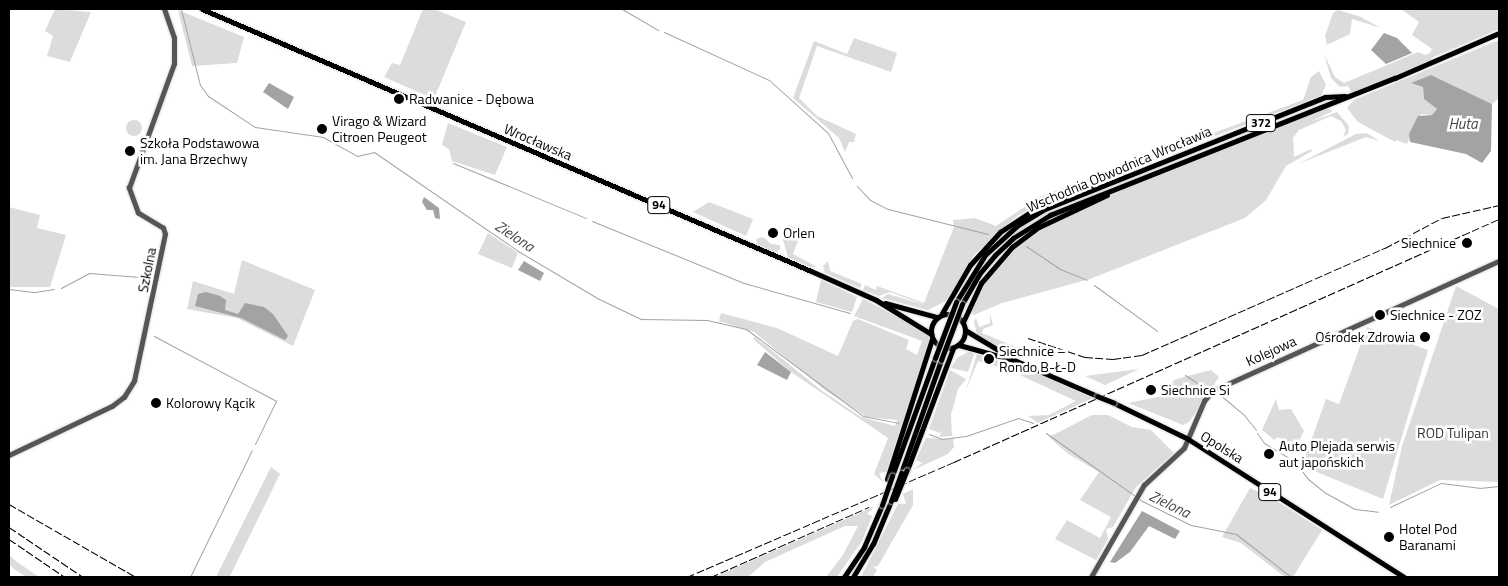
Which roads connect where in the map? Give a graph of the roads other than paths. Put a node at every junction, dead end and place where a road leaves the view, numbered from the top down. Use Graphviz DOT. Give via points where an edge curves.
graph roads {
  1 [pos="164,9"];
  2 [pos="202,9"];
  3 [pos="1499,33"];
  4 [pos="1350,96"];
  5 [pos="1109,182"];
  6 [pos="1128,184"];
  7 [pos="1499,262"];
  8 [pos="876,300"];
  9 [pos="939,316"];
  10 [pos="963,322"];
  11 [pos="965,330"];
  12 [pos="931,337"];
  13 [pos="959,344"];
  14 [pos="953,348"];
  15 [pos="1014,360"];
  16 [pos="1188,439"];
  17 [pos="9,455"];
  18 [pos="890,478"];
  19 [pos="893,500"];
  20 [pos="844,577"];
  21 [pos="852,577"];
  22 [pos="1091,577"];
  23 [pos="1404,577"];
  1 -- 17 [label="street, Szkolna" via="174,38 174,64 129,188 138,213 162,228 165,234 134,381 112,406"];
  2 -- 8 [label="main road, Wrocławska / 94"];
  3 -- 4 [label="main road, Wschodnia Obwodnica Wrocławia / 372"];
  4 -- 5 [label="main road, Wschodnia Obwodnica Wrocławia / 372" via="1324,97"];
  4 -- 6 [label="main road, Wschodnia Obwodnica Wrocławia / 372"];
  5 -- 9 [label="main road" via="1044,203 1000,232 970,265"];
  5 -- 18 [label="main road, Wschodnia Obwodnica Wrocławia / 372, bridge" via="1050,207 1018,225 976,266 956,302"];
  6 -- 10 [label="main road" via="1040,227 1012,248 981,283"];
  6 -- 19 [label="main road, Wschodnia Obwodnica Wrocławia / 372, bridge" via="1056,212 1021,232 988,263 962,304"];
  7 -- 16 [label="street, Kolejowa" via="1212,391 1204,401"];
  8 -- 9 [label="main road, 94"];
  8 -- 12 [label="main road, 94"];
  9 -- 10 [label="main road, 94" via="953,314"];
  9 -- 12 [label="main road"];
  10 -- 11 [label="main road"];
  11 -- 13 [label="main road"];
  11 -- 15 [label="main road, Opolska / 94"];
  12 -- 14 [label="main road, 94" via="941,347"];
  12 -- 18 [label="main road"];
  13 -- 14 [label="main road"];
  13 -- 15 [label="main road, Opolska / 94"];
  14 -- 19 [label="main road, bridge" via="908,470"];
  15 -- 16 [label="main road, Opolska / 94, bridge"];
  16 -- 22 [label="street, Kolejowa" via="1184,448 1141,491"];
  16 -- 23 [label="main road, Opolska / 94"];
  18 -- 20 [label="main road, bridge" via="864,547"];
  19 -- 21 [label="main road" via="873,544"];
}
